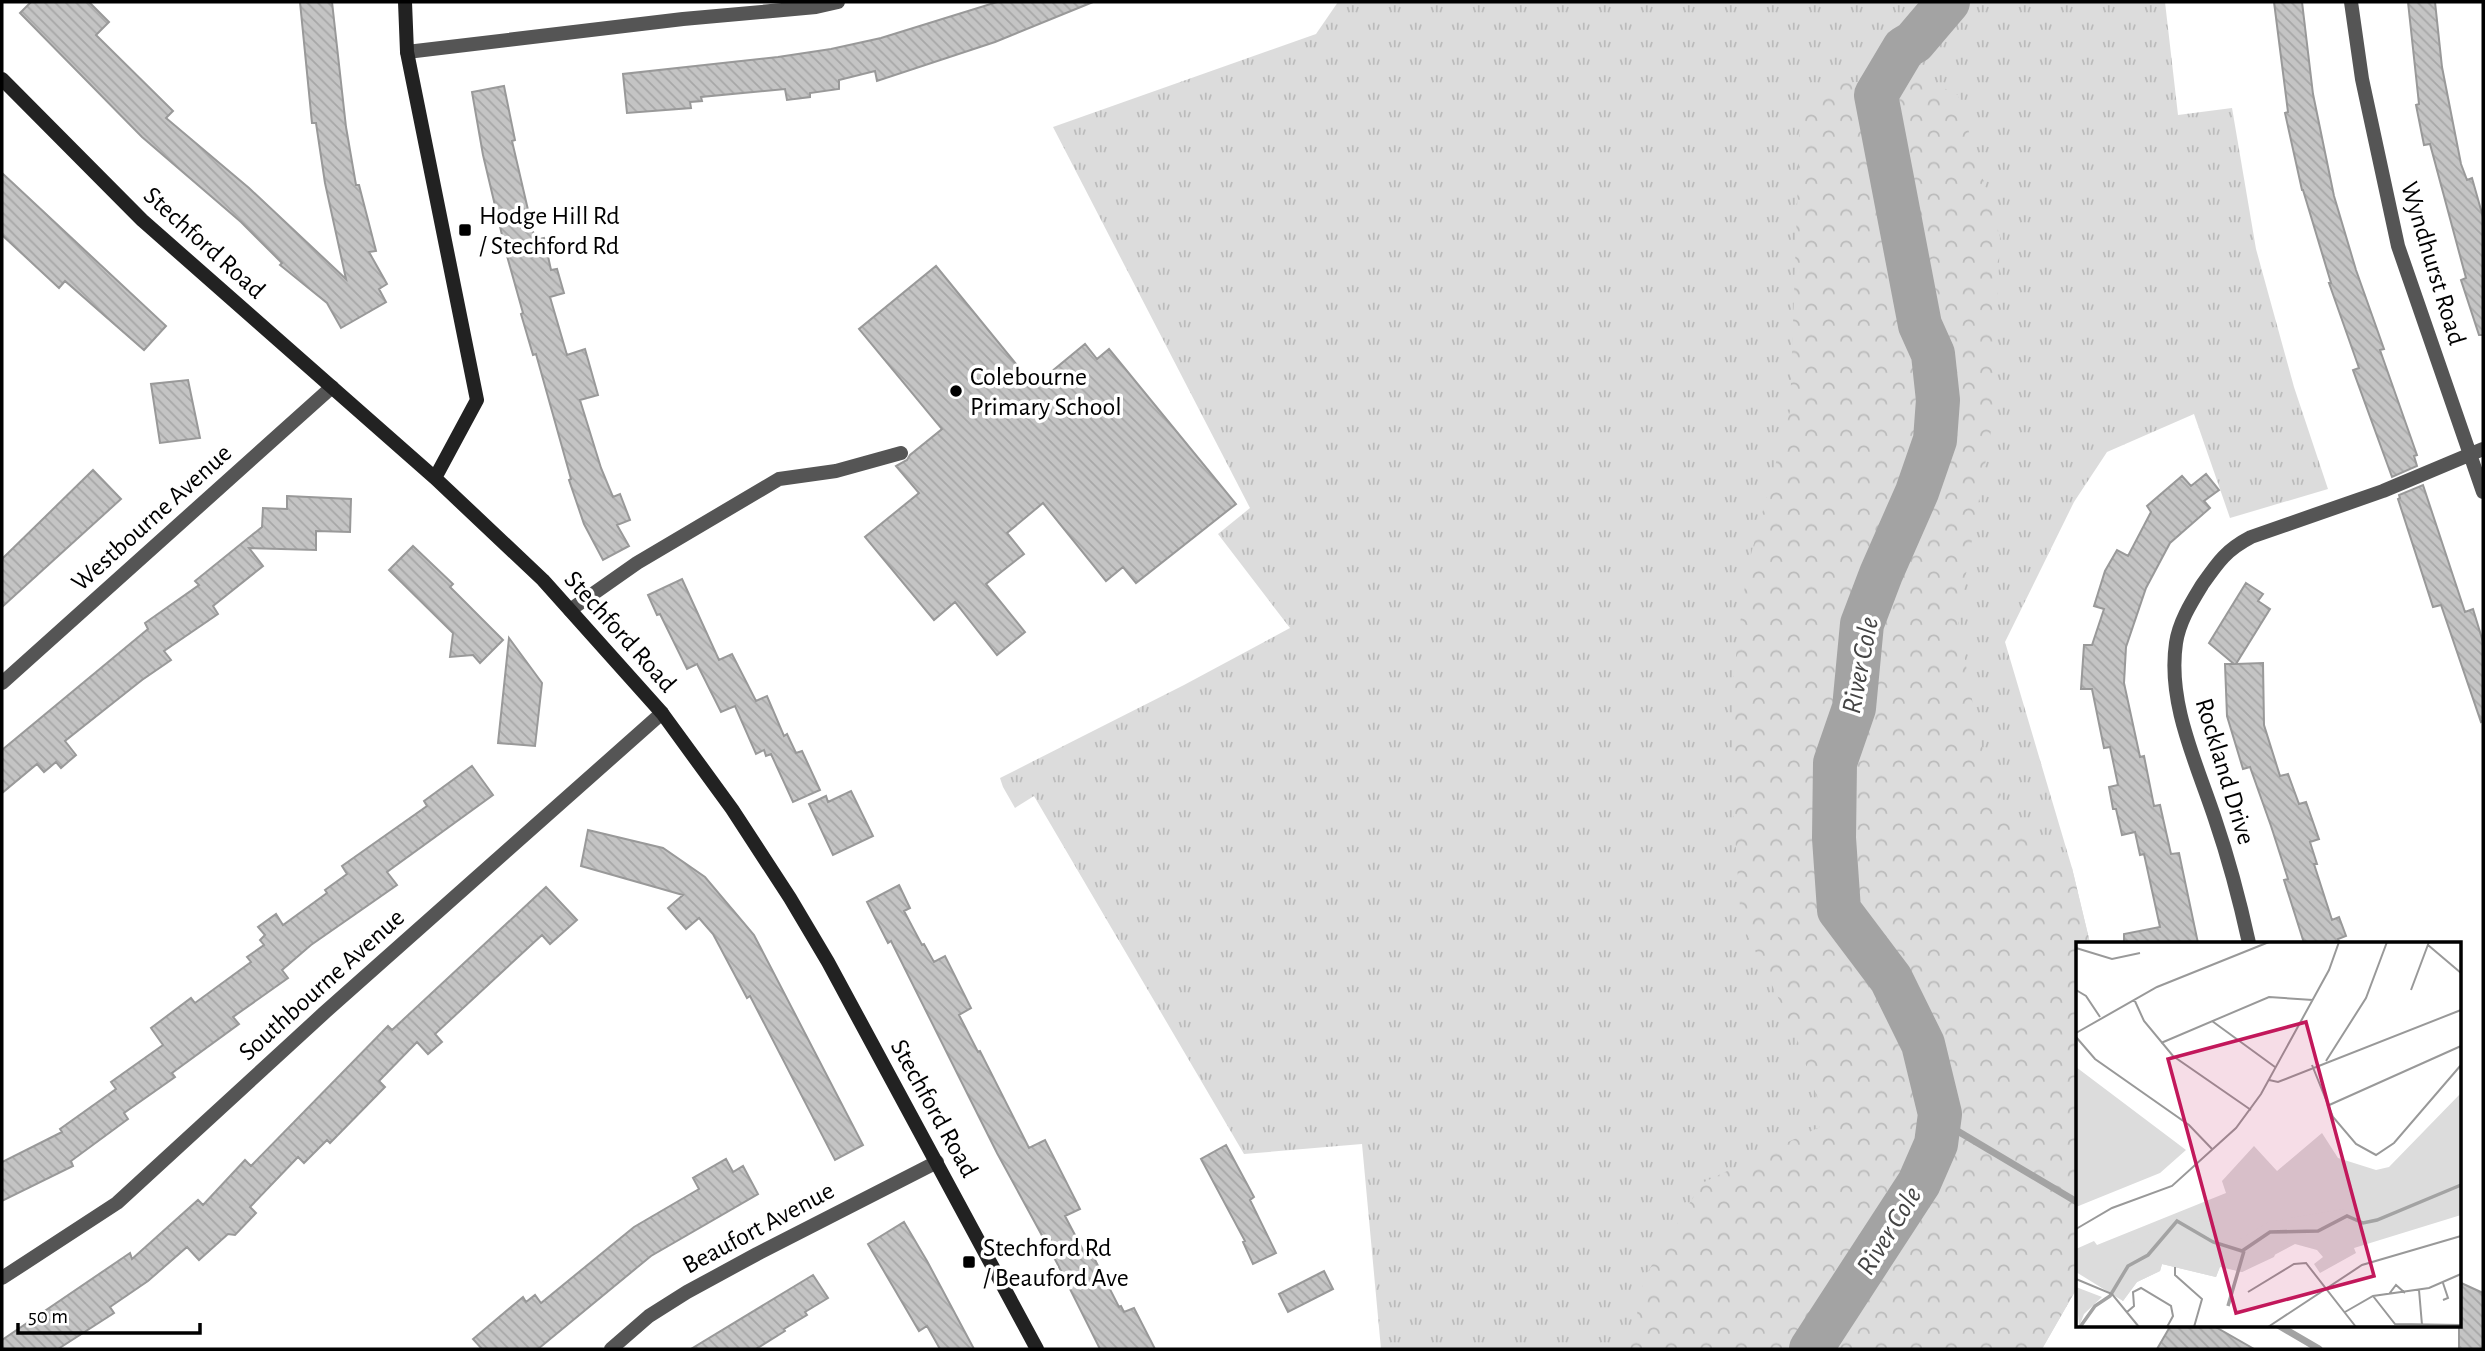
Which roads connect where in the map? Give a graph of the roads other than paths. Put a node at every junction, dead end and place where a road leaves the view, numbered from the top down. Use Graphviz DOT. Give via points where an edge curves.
graph roads {
  1 [pos="405,2"];
  2 [pos="838,2"];
  3 [pos="2351,2"];
  4 [pos="816,4"];
  5 [pos="407,52"];
  6 [pos="2,79"];
  7 [pos="332,387"];
  8 [pos="2477,452"];
  9 [pos="901,453"];
  10 [pos="435,478"];
  11 [pos="2483,492"];
  12 [pos="570,610"];
  13 [pos="2,683"];
  14 [pos="663,713"];
  15 [pos="2249,942"];
  16 [pos="937,1162"];
  17 [pos="2,1278"];
  18 [pos="611,1349"];
  19 [pos="1037,1349"];
  1 -- 5 [label="main road"];
  2 -- 4 [label="street"];
  3 -- 8 [label="street, Wyndhurst Road" via="2362,79 2398,246"];
  4 -- 5 [label="street"];
  5 -- 10 [label="main road" via="477,400"];
  6 -- 7 [label="main road, Stechford Road" via="142,220"];
  7 -- 10 [label="main road, Stechford Road"];
  7 -- 13 [label="street, Westbourne Avenue"];
  8 -- 11 [label="street, Wyndhurst Road"];
  8 -- 15 [label="street, Rockland Drive" via="2383,491 2250,537 2231,548 2214,567 2186,612 2176,642 2177,697"];
  9 -- 12 [label="street" via="836,471 779,479 637,563"];
  10 -- 12 [label="main road, Stechford Road"];
  12 -- 14 [label="main road, Stechford Road"];
  14 -- 16 [label="main road, Stechford Road" via="790,898"];
  14 -- 17 [label="street, Southbourne Avenue" via="117,1203"];
  16 -- 18 [label="street, Beaufort Avenue" via="687,1292 649,1316"];
  16 -- 19 [label="main road, Stechford Road"];
}
